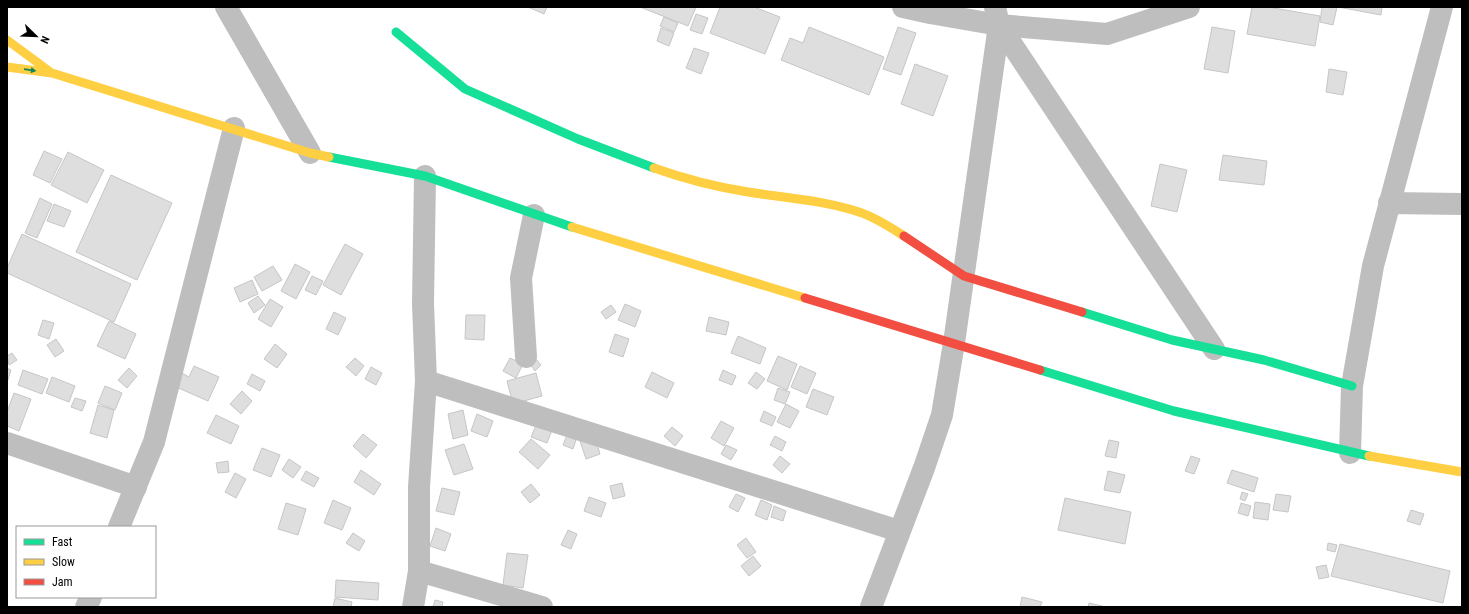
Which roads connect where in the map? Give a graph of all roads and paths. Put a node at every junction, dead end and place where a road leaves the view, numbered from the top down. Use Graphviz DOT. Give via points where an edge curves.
graph roads {
  1 [pos="226,7"];
  2 [pos="903,7"];
  3 [pos="1188,7"];
  4 [pos="1442,7"];
  5 [pos="997,16"];
  6 [pos="396,32"];
  7 [pos="7,40"];
  8 [pos="7,67"];
  9 [pos="52,73"];
  10 [pos="234,128"];
  11 [pos="310,152"];
  12 [pos="424,176"];
  13 [pos="1389,203"];
  14 [pos="1462,204"];
  15 [pos="534,215"];
  16 [pos="964,276"];
  17 [pos="954,343"];
  18 [pos="1214,349"];
  19 [pos="526,357"];
  20 [pos="426,381"];
  21 [pos="1352,386"];
  22 [pos="7,443"];
  23 [pos="1350,453"];
  24 [pos="1462,472"];
  25 [pos="136,487"];
  26 [pos="119,526"];
  27 [pos="899,531"];
  28 [pos="418,570"];
  29 [pos="90,598"];
  30 [pos="86,607"];
  31 [pos="413,607"];
  32 [pos="542,607"];
  33 [pos="871,607"];
  1 -- 11 [label="street"];
  2 -- 5 [label="street" via="930,13"];
  3 -- 5 [label="street" via="1107,34"];
  4 -- 13 [label="street"];
  5 -- 16 [label="street"];
  5 -- 18 [label="street"];
  6 -- 16 [label="main road" via="465,89 578,139 681,178 748,192 800,198 859,212 889,226"];
  7 -- 9 [label="main road"];
  8 -- 9 [label="main road, one-way"];
  9 -- 10 [label="main road"];
  10 -- 11 [label="main road"];
  10 -- 25 [label="street" via="154,442"];
  11 -- 12 [label="main road"];
  12 -- 15 [label="main road"];
  12 -- 20 [label="street" via="422,304"];
  13 -- 14 [label="street"];
  13 -- 21 [label="street" via="1373,266"];
  15 -- 17 [label="main road"];
  15 -- 19 [label="street" via="521,278"];
  16 -- 17 [label="street"];
  16 -- 18 [label="main road" via="1172,340"];
  17 -- 23 [label="main road" via="1174,411"];
  17 -- 27 [label="street" via="942,415"];
  18 -- 21 [label="main road" via="1264,360"];
  20 -- 27 [label="street"];
  20 -- 28 [label="street" via="418,487"];
  21 -- 23 [label="street"];
  22 -- 25 [label="street"];
  23 -- 24 [label="main road"];
  25 -- 26 [label="street"];
  27 -- 33 [label="street"];
  28 -- 31 [label="street"];
  28 -- 32 [label="street"];
  29 -- 30 [label="street"];
}
